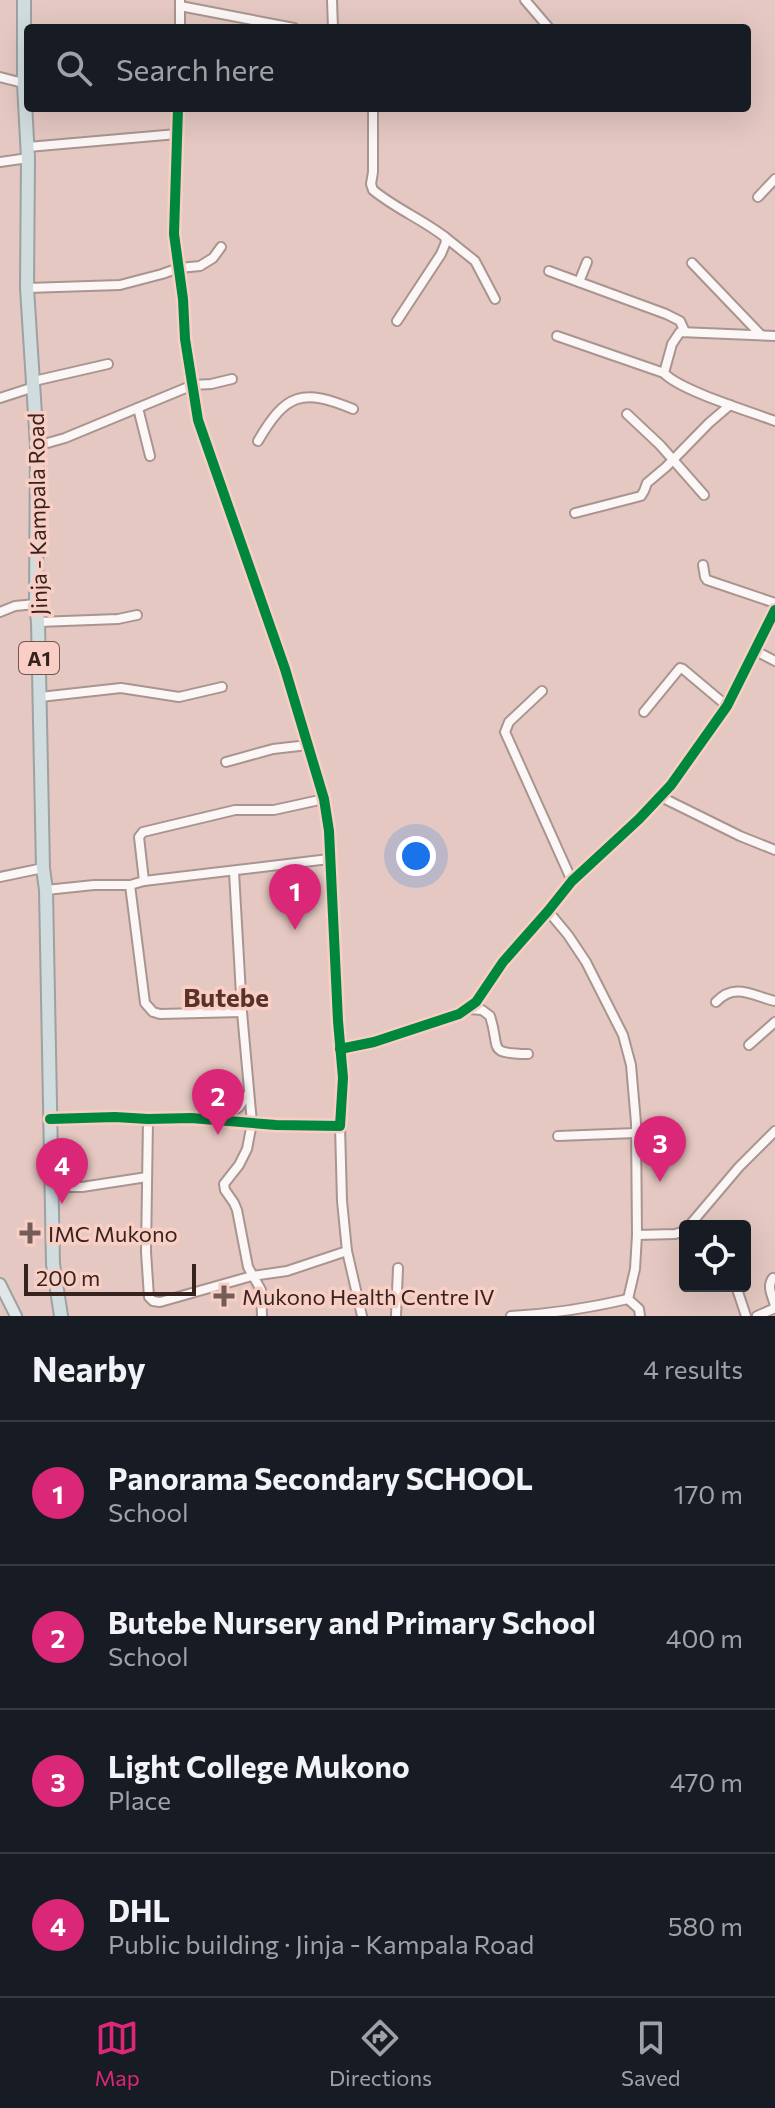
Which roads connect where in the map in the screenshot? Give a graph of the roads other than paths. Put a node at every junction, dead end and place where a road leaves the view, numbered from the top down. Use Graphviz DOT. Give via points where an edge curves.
graph roads {
  1 [pos="24,0"];
  2 [pos="332,0"];
  3 [pos="525,0"];
  4 [pos="180,3"];
  5 [pos="25,24"];
  6 [pos="180,24"];
  7 [pos="276,24"];
  8 [pos="333,24"];
  9 [pos="546,24"];
  10 [pos="0,77"];
  11 [pos="24,83"];
  12 [pos="27,112"];
  13 [pos="178,112"];
  14 [pos="373,112"];
  15 [pos="177,134"];
  16 [pos="28,152"];
  17 [pos="0,162"];
  18 [pos="775,179"];
  19 [pos="758,197"];
  20 [pos="445,237"];
  21 [pos="221,247"];
  22 [pos="587,262"];
  23 [pos="692,263"];
  24 [pos="179,268"];
  25 [pos="549,271"];
  26 [pos="579,282"];
  27 [pos="27,288"];
  28 [pos="495,299"];
  29 [pos="397,321"];
  30 [pos="685,332"];
  31 [pos="761,335"];
  32 [pos="557,336"];
  33 [pos="775,336"];
  34 [pos="108,364"];
  35 [pos="664,373"];
  36 [pos="232,379"];
  37 [pos="34,384"];
  38 [pos="193,385"];
  39 [pos="0,398"];
  40 [pos="730,405"];
  41 [pos="138,408"];
  42 [pos="353,409"];
  43 [pos="627,414"];
  44 [pos="775,421"];
  45 [pos="258,441"];
  46 [pos="37,446"];
  47 [pos="150,456"];
  48 [pos="672,460"];
  49 [pos="704,495"];
  50 [pos="575,513"];
  51 [pos="703,565"];
  52 [pos="775,603"];
  53 [pos="36,604"];
  54 [pos="775,610"];
  55 [pos="0,612"];
  56 [pos="137,615"];
  57 [pos="38,622"];
  58 [pos="754,650"];
  59 [pos="775,661"];
  60 [pos="222,687"];
  61 [pos="542,691"];
  62 [pos="40,697"];
  63 [pos="727,706"];
  64 [pos="644,712"];
  65 [pos="308,745"];
  66 [pos="226,762"];
  67 [pos="661,797"];
  68 [pos="324,799"];
  69 [pos="775,850"];
  70 [pos="329,859"];
  71 [pos="43,868"];
  72 [pos="234,872"];
  73 [pos="0,877"];
  74 [pos="144,881"];
  75 [pos="572,881"];
  76 [pos="130,885"];
  77 [pos="46,890"];
  78 [pos="548,911"];
  79 [pos="775,1001"];
  80 [pos="716,1002"];
  81 [pos="468,1009"];
  82 [pos="242,1012"];
  83 [pos="775,1022"];
  84 [pos="749,1045"];
  85 [pos="340,1049"];
  86 [pos="528,1054"];
  87 [pos="249,1093"];
  88 [pos="50,1119"];
  89 [pos="148,1119"];
  90 [pos="222,1120"];
  91 [pos="252,1123"];
  92 [pos="340,1126"];
  93 [pos="775,1131"];
  94 [pos="636,1133"];
  95 [pos="558,1136"];
  96 [pos="147,1177"];
  97 [pos="51,1187"];
  98 [pos="694,1220"];
  99 [pos="679,1233"];
  100 [pos="637,1235"];
  101 [pos="347,1251"];
  102 [pos="398,1268"];
  103 [pos="252,1276"];
  104 [pos="773,1278"];
  105 [pos="0,1284"];
  106 [pos="738,1292"];
  107 [pos="628,1299"];
  108 [pos="16,1316"];
  109 [pos="61,1316"];
  110 [pos="262,1316"];
  111 [pos="362,1316"];
  112 [pos="396,1316"];
  113 [pos="511,1316"];
  114 [pos="640,1316"];
  115 [pos="746,1316"];
  116 [pos="757,1316"];
  1 -- 5 [label="highway, Jinja - Kampala Road / A1"];
  2 -- 8 [label="street"];
  3 -- 9 [label="street"];
  4 -- 6 [label="street"];
  4 -- 7 [label="street"];
  10 -- 11 [label="street"];
  12 -- 16 [label="highway, Jinja - Kampala Road / A1"];
  13 -- 15 [label="street"];
  14 -- 20 [label="street" via="373,190"];
  15 -- 16 [label="street"];
  15 -- 24 [label="street" via="174,234"];
  16 -- 17 [label="street"];
  16 -- 27 [label="highway, Jinja - Kampala Road / A1"];
  18 -- 19 [label="street"];
  20 -- 28 [label="street" via="475,261"];
  20 -- 29 [label="street" via="441,254"];
  21 -- 24 [label="street" via="200,266"];
  22 -- 26 [label="street"];
  23 -- 31 [label="street"];
  24 -- 27 [label="street" via="120,285"];
  24 -- 38 [label="street"];
  25 -- 26 [label="street"];
  26 -- 30 [label="street" via="666,314 680,321"];
  27 -- 37 [label="highway, Jinja - Kampala Road / A1"];
  30 -- 31 [label="street"];
  30 -- 35 [label="street" via="672,344"];
  31 -- 33 [label="street"];
  32 -- 35 [label="street"];
  34 -- 37 [label="street"];
  35 -- 40 [label="street"];
  36 -- 38 [label="street"];
  37 -- 39 [label="street"];
  37 -- 46 [label="highway, Jinja - Kampala Road / A1"];
  38 -- 41 [label="street"];
  38 -- 65 [label="street" via="198,420"];
  40 -- 44 [label="street"];
  40 -- 48 [label="street"];
  41 -- 46 [label="street"];
  41 -- 47 [label="street"];
  42 -- 45 [label="street" via="324,398 292,401 277,411"];
  43 -- 48 [label="street"];
  46 -- 53 [label="highway, Jinja - Kampala Road / A1"];
  48 -- 49 [label="street"];
  48 -- 50 [label="street" via="641,496"];
  51 -- 52 [label="street" via="707,580"];
  53 -- 55 [label="street"];
  53 -- 57 [label="highway, Jinja - Kampala Road / A1"];
  54 -- 58 [label="street"];
  56 -- 57 [label="street"];
  57 -- 62 [label="highway, Jinja - Kampala Road / A1"];
  58 -- 59 [label="street"];
  58 -- 63 [label="street"];
  60 -- 62 [label="street" via="179,697 121,688"];
  61 -- 75 [label="street" via="505,732"];
  62 -- 71 [label="highway, Jinja - Kampala Road / A1"];
  63 -- 64 [label="street" via="680,668"];
  63 -- 67 [label="street"];
  65 -- 66 [label="street"];
  65 -- 68 [label="street"];
  67 -- 69 [label="street"];
  67 -- 75 [label="street"];
  68 -- 70 [label="street"];
  68 -- 74 [label="street" via="274,810 235,810 143,832 139,837"];
  70 -- 72 [label="street"];
  70 -- 85 [label="street"];
  71 -- 73 [label="street"];
  71 -- 77 [label="highway, Jinja - Kampala Road / A1"];
  72 -- 74 [label="street"];
  72 -- 82 [label="street"];
  74 -- 76 [label="street"];
  75 -- 78 [label="street"];
  76 -- 77 [label="street"];
  76 -- 82 [label="street" via="147,1008 160,1014"];
  77 -- 88 [label="highway, Jinja - Kampala Road / A1"];
  78 -- 81 [label="street"];
  78 -- 94 [label="street" via="586,962 623,1035"];
  79 -- 80 [label="street" via="742,991 729,992"];
  81 -- 85 [label="street" via="408,1032"];
  81 -- 86 [label="street" via="490,1016 498,1050"];
  82 -- 87 [label="street"];
  83 -- 84 [label="street"];
  85 -- 92 [label="street"];
  87 -- 90 [label="street"];
  87 -- 91 [label="street"];
  88 -- 89 [label="street"];
  88 -- 97 [label="highway, Jinja - Kampala Road / A1"];
  89 -- 90 [label="street"];
  89 -- 96 [label="street"];
  90 -- 91 [label="street"];
  91 -- 92 [label="street"];
  91 -- 103 [label="street" via="247,1149 224,1184 237,1210"];
  92 -- 101 [label="street"];
  93 -- 98 [label="street"];
  94 -- 95 [label="street"];
  94 -- 100 [label="street"];
  96 -- 97 [label="street"];
  96 -- 103 [label="street" via="151,1300 160,1302"];
  97 -- 109 [label="highway, Jinja - Kampala Road / A1"];
  99 -- 100 [label="street"];
  100 -- 107 [label="street"];
  101 -- 103 [label="street" via="287,1271"];
  101 -- 111 [label="street"];
  102 -- 112 [label="street"];
  103 -- 110 [label="street" via="261,1290"];
  104 -- 116 [label="street" via="775,1306"];
  105 -- 108 [label="main road"];
  106 -- 115 [label="street"];
  107 -- 113 [label="street"];
  107 -- 114 [label="street"];
}
